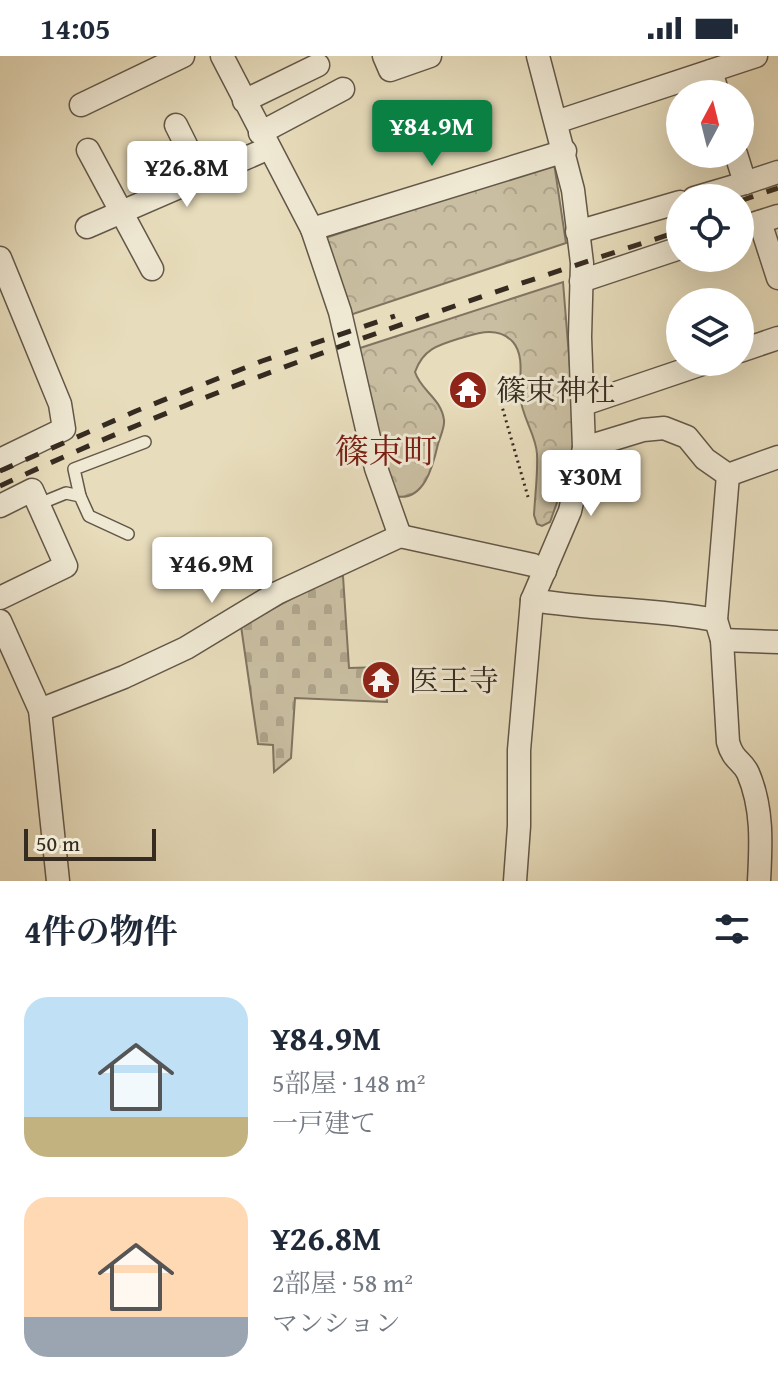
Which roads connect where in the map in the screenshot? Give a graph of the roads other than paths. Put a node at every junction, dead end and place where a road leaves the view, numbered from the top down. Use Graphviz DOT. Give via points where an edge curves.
graph roads {
  1 [pos="183,56"];
  2 [pos="222,56"];
  3 [pos="384,56"];
  4 [pos="430,56"];
  5 [pos="538,56"];
  6 [pos="756,56"];
  7 [pos="318,65"];
  8 [pos="711,71"];
  9 [pos="714,80"];
  10 [pos="343,89"];
  11 [pos="244,101"];
  12 [pos="81,105"];
  13 [pos="556,122"];
  14 [pos="176,125"];
  15 [pos="264,140"];
  16 [pos="88,150"];
  17 [pos="565,151"];
  18 [pos="740,168"];
  19 [pos="778,172"];
  20 [pos="202,177"];
  21 [pos="745,183"];
  22 [pos="742,184"];
  23 [pos="666,206"];
  24 [pos="121,212"];
  25 [pos="759,222"];
  26 [pos="87,227"];
  27 [pos="312,229"];
  28 [pos="577,232"];
  29 [pos="666,253"];
  30 [pos="0,258"];
  31 [pos="152,269"];
  32 [pos="778,278"];
  33 [pos="581,281"];
  34 [pos="778,338"];
  35 [pos="754,346"];
  36 [pos="667,376"];
  37 [pos="584,404"];
  38 [pos="145,442"];
  39 [pos="584,448"];
  40 [pos="778,457"];
  41 [pos="0,460"];
  42 [pos="728,475"];
  43 [pos="80,496"];
  44 [pos="39,504"];
  45 [pos="0,506"];
  46 [pos="128,534"];
  47 [pos="400,536"];
  48 [pos="545,571"];
  49 [pos="0,598"];
  50 [pos="532,600"];
  51 [pos="719,630"];
  52 [pos="3,634"];
  53 [pos="778,642"];
  54 [pos="40,710"];
  55 [pos="58,881"];
  56 [pos="515,881"];
  57 [pos="759,881"];
  1 -- 12 [label="street"];
  2 -- 11 [label="street"];
  3 -- 4 [label="street" via="390,70"];
  5 -- 13 [label="street"];
  6 -- 8 [label="street"];
  7 -- 11 [label="street"];
  8 -- 9 [label="street"];
  8 -- 13 [label="street"];
  10 -- 15 [label="street"];
  11 -- 15 [label="street"];
  13 -- 17 [label="street"];
  14 -- 20 [label="street"];
  15 -- 20 [label="street"];
  15 -- 27 [label="street"];
  16 -- 24 [label="street"];
  17 -- 27 [label="street"];
  17 -- 28 [label="street"];
  18 -- 21 [label="street"];
  19 -- 21 [label="street"];
  20 -- 24 [label="street"];
  21 -- 22 [label="street"];
  23 -- 28 [label="street"];
  24 -- 26 [label="street"];
  24 -- 31 [label="street"];
  25 -- 32 [label="street"];
  27 -- 47 [label="street" via="340,312 376,468"];
  28 -- 33 [label="street"];
  29 -- 33 [label="street"];
  30 -- 41 [label="street" via="60,404 64,429"];
  33 -- 37 [label="street"];
  34 -- 35 [label="street"];
  36 -- 37 [label="street"];
  37 -- 39 [label="street"];
  38 -- 43 [label="lane" via="74,469"];
  39 -- 42 [label="street" via="664,428 687,437"];
  39 -- 48 [label="street" via="570,511"];
  40 -- 42 [label="street"];
  42 -- 51 [label="street"];
  43 -- 44 [label="lane" via="66,493"];
  43 -- 46 [label="lane" via="89,516"];
  44 -- 45 [label="street" via="32,490"];
  44 -- 49 [label="street" via="66,566"];
  47 -- 48 [label="street"];
  47 -- 54 [label="street" via="277,593 186,648"];
  48 -- 50 [label="street"];
  50 -- 51 [label="street" via="671,612"];
  50 -- 56 [label="street"];
  51 -- 53 [label="street"];
  51 -- 57 [label="street" via="731,756 747,770 762,824"];
  52 -- 54 [label="street"];
  54 -- 55 [label="street"];
}
